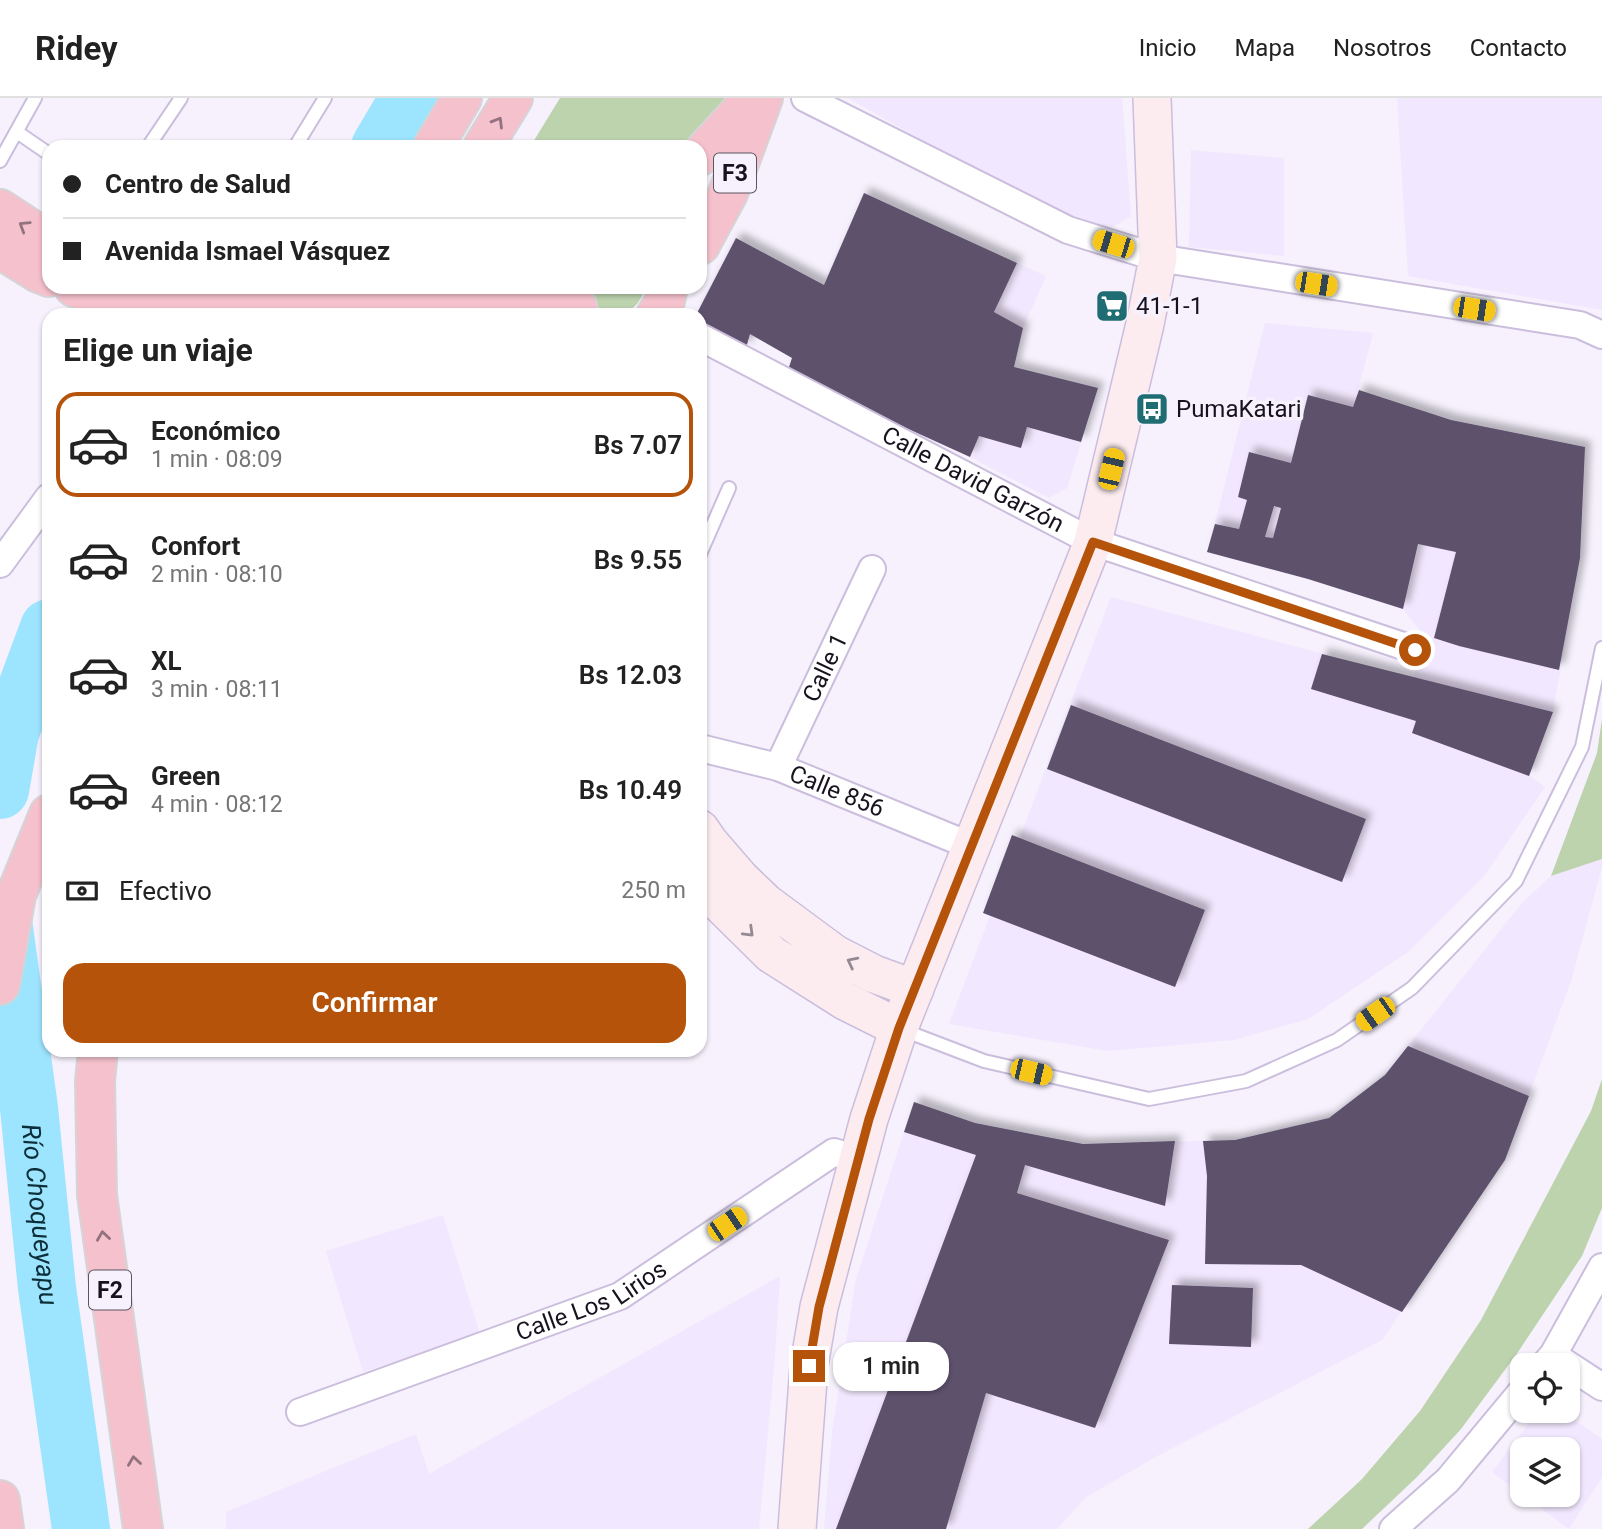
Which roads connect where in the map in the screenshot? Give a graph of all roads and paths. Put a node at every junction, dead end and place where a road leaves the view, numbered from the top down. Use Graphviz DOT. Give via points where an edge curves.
graph roads {
  1 [pos="36,98"];
  2 [pos="181,98"];
  3 [pos="325,98"];
  4 [pos="462,98"];
  5 [pos="513,98"];
  6 [pos="753,98"];
  7 [pos="762,98"];
  8 [pos="805,98"];
  9 [pos="1152,98"];
  10 [pos="17,132"];
  11 [pos="153,140"];
  12 [pos="299,140"];
  13 [pos="437,140"];
  14 [pos="487,140"];
  15 [pos="707,148"];
  16 [pos="42,149"];
  17 [pos="0,161"];
  18 [pos="0,209"];
  19 [pos="707,231"];
  20 [pos="42,237"];
  21 [pos="0,248"];
  22 [pos="1158,258"];
  23 [pos="42,274"];
  24 [pos="408,294"];
  25 [pos="523,294"];
  26 [pos="101,300"];
  27 [pos="578,303"];
  28 [pos="1602,335"];
  29 [pos="707,341"];
  30 [pos="729,488"];
  31 [pos="42,507"];
  32 [pos="707,538"];
  33 [pos="1093,542"];
  34 [pos="0,564"];
  35 [pos="872,569"];
  36 [pos="1602,648"];
  37 [pos="1415,650"];
  38 [pos="707,750"];
  39 [pos="778,768"];
  40 [pos="42,831"];
  41 [pos="707,839"];
  42 [pos="971,846"];
  43 [pos="707,891"];
  44 [pos="0,985"];
  45 [pos="915,989"];
  46 [pos="899,1028"];
  47 [pos="97,1057"];
  48 [pos="859,1160"];
  49 [pos="1602,1267"];
  50 [pos="1552,1353"];
  51 [pos="1580,1376"];
  52 [pos="1602,1387"];
  53 [pos="1510,1405"];
  54 [pos="300,1412"];
  55 [pos="0,1500"];
  56 [pos="4,1529"];
  57 [pos="143,1529"];
  58 [pos="797,1529"];
  59 [pos="1393,1529"];
  1 -- 10 [label="lane"];
  2 -- 11 [label="lane"];
  3 -- 12 [label="lane"];
  4 -- 13 [label="highway"];
  14 -- 5 [label="highway, one-way"];
  6 -- 15 [label="highway, F3"];
  7 -- 19 [label="highway, F3" via="728,193"];
  8 -- 22 [label="street" via="1068,230"];
  9 -- 22 [label="main road"];
  10 -- 16 [label="lane"];
  10 -- 17 [label="lane"];
  20 -- 18 [label="highway, one-way"];
  21 -- 23 [label="highway"];
  22 -- 28 [label="street" via="1580,325"];
  22 -- 33 [label="main road"];
  24 -- 26 [label="highway, bridge"];
  25 -- 27 [label="highway, bridge"];
  29 -- 33 [label="street, Calle David Garzón"];
  30 -- 32 [label="lane"];
  31 -- 34 [label="street"];
  33 -- 37 [label="street, Calle David Garzón"];
  33 -- 42 [label="main road"];
  35 -- 39 [label="street, Calle 1"];
  36 -- 46 [label="lane" via="1582,747 1516,881 1412,988 1337,1040 1245,1081 1149,1099 984,1061"];
  38 -- 39 [label="street, Calle 856"];
  39 -- 42 [label="street, Calle 856"];
  40 -- 44 [label="highway" via="16,895"];
  45 -- 41 [label="main road, one-way" via="835,954 766,903"];
  42 -- 45 [label="main road"];
  43 -- 46 [label="main road, one-way" via="771,954 845,1001"];
  45 -- 46 [label="main road"];
  46 -- 48 [label="main road"];
  57 -- 47 [label="highway, F2, one-way" via="97,1195"];
  48 -- 54 [label="street, Calle Los Lirios" via="834,1152 620,1296"];
  48 -- 58 [label="main road" via="819,1307 809,1366"];
  49 -- 50 [label="street"];
  51 -- 52 [label="street"];
  53 -- 59 [label="street" via="1448,1480"];
  55 -- 56 [label="highway"];
}
